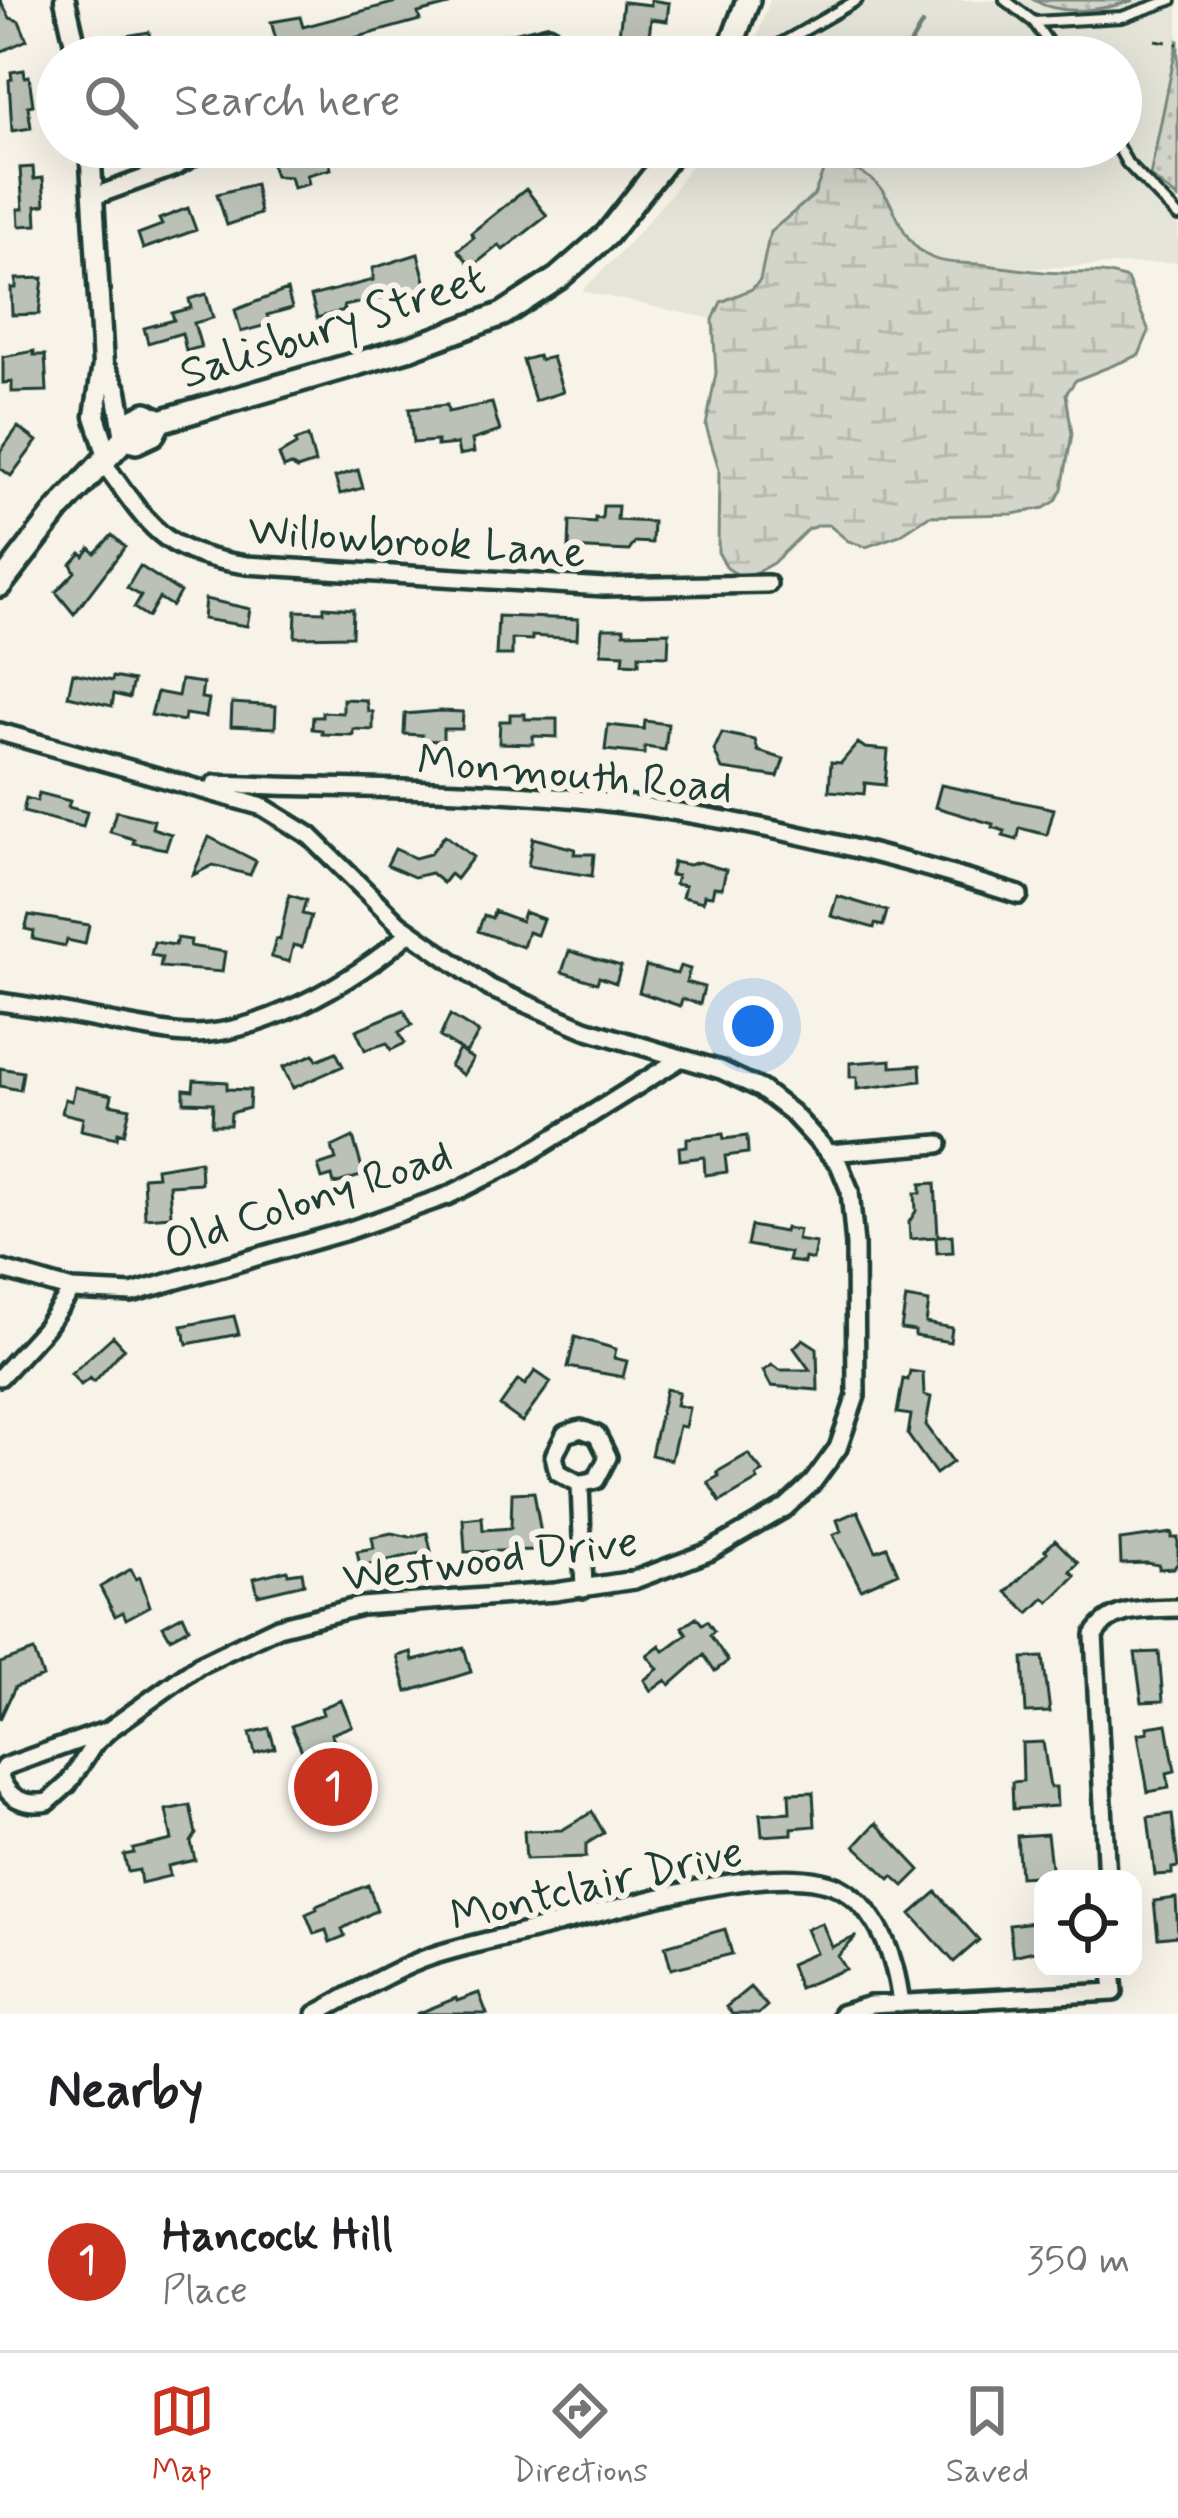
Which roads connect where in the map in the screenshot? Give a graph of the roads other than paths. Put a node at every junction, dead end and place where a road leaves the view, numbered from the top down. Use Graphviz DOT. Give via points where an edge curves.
graph roads {
  1 [pos="64,0"];
  2 [pos="748,0"];
  3 [pos="856,0"];
  4 [pos="1005,0"];
  5 [pos="1171,0"];
  6 [pos="1034,22"];
  7 [pos="549,35"];
  8 [pos="73,36"];
  9 [pos="545,36"];
  10 [pos="735,36"];
  11 [pos="794,36"];
  12 [pos="1044,36"];
  13 [pos="92,168"];
  14 [pos="172,168"];
  15 [pos="660,168"];
  16 [pos="1132,168"];
  17 [pos="95,196"];
  18 [pos="1178,216"];
  19 [pos="103,365"];
  20 [pos="125,438"];
  21 [pos="106,459"];
  22 [pos="768,584"];
  23 [pos="0,585"];
  24 [pos="0,732"];
  25 [pos="188,783"];
  26 [pos="1019,895"];
  27 [pos="410,932"];
  28 [pos="0,1002"];
  29 [pos="680,1059"];
  30 [pos="939,1144"];
  31 [pos="829,1153"];
  32 [pos="0,1269"];
  33 [pos="72,1290"];
  34 [pos="0,1377"];
  35 [pos="580,1484"];
  36 [pos="584,1589"];
  37 [pos="1178,1608"];
  38 [pos="110,1729"];
  39 [pos="0,1775"];
  40 [pos="1106,1870"];
  41 [pos="1113,1978"];
  42 [pos="901,2004"];
  43 [pos="316,2014"];
  44 [pos="841,2014"];
  1 -- 8 [label="street"];
  2 -- 10 [label="main road"];
  3 -- 11 [label="lane"];
  4 -- 6 [label="lane"];
  5 -- 6 [label="lane" via="1121,16"];
  6 -- 12 [label="lane"];
  7 -- 9 [label="street"];
  13 -- 17 [label="street"];
  14 -- 17 [label="street"];
  15 -- 20 [label="main road, Salisbury Street" via="607,235 503,314 160,421 146,414 128,423"];
  16 -- 18 [label="lane"];
  17 -- 19 [label="street"];
  19 -- 20 [label="street"];
  19 -- 21 [label="street" via="95,416"];
  20 -- 21 [label="main road, Salisbury Street"];
  21 -- 22 [label="street, Willowbrook Lane" via="157,534 213,560 604,587"];
  21 -- 23 [label="main road, Salisbury Street"];
  24 -- 25 [label="street, Westwood Drive"];
  25 -- 26 [label="street, Monmouth Road" via="637,806 748,824"];
  25 -- 27 [label="street, Westwood Drive" via="295,825"];
  27 -- 28 [label="street" via="318,994 246,1028 178,1034"];
  27 -- 29 [label="street, Westwood Drive" via="509,998"];
  29 -- 31 [label="street, Westwood Drive" via="760,1089"];
  29 -- 33 [label="street, Old Colony Road" via="515,1162 421,1206 132,1293"];
  30 -- 31 [label="street"];
  31 -- 36 [label="street, Westwood Drive" via="850,1191 855,1245 856,1396 838,1448 799,1497 724,1544 651,1575"];
  32 -- 33 [label="street, Old Colony Road"];
  33 -- 34 [label="street"];
  35 -- 36 [label="street"];
  36 -- 38 [label="street, Westwood Drive" via="361,1606 305,1618 199,1665"];
  37 -- 40 [label="street" via="1114,1615 1094,1635"];
  38 -- 39 [label="street, Westwood Drive"];
  38 -- 39 [label="street, Westwood Drive" via="48,1802 20,1801"];
  41 -- 42 [label="street" via="1114,1991"];
  42 -- 43 [label="street, Montclair Drive" via="890,1951 855,1900 822,1882 775,1880 679,1894 431,1957"];
  42 -- 44 [label="street"];
}
